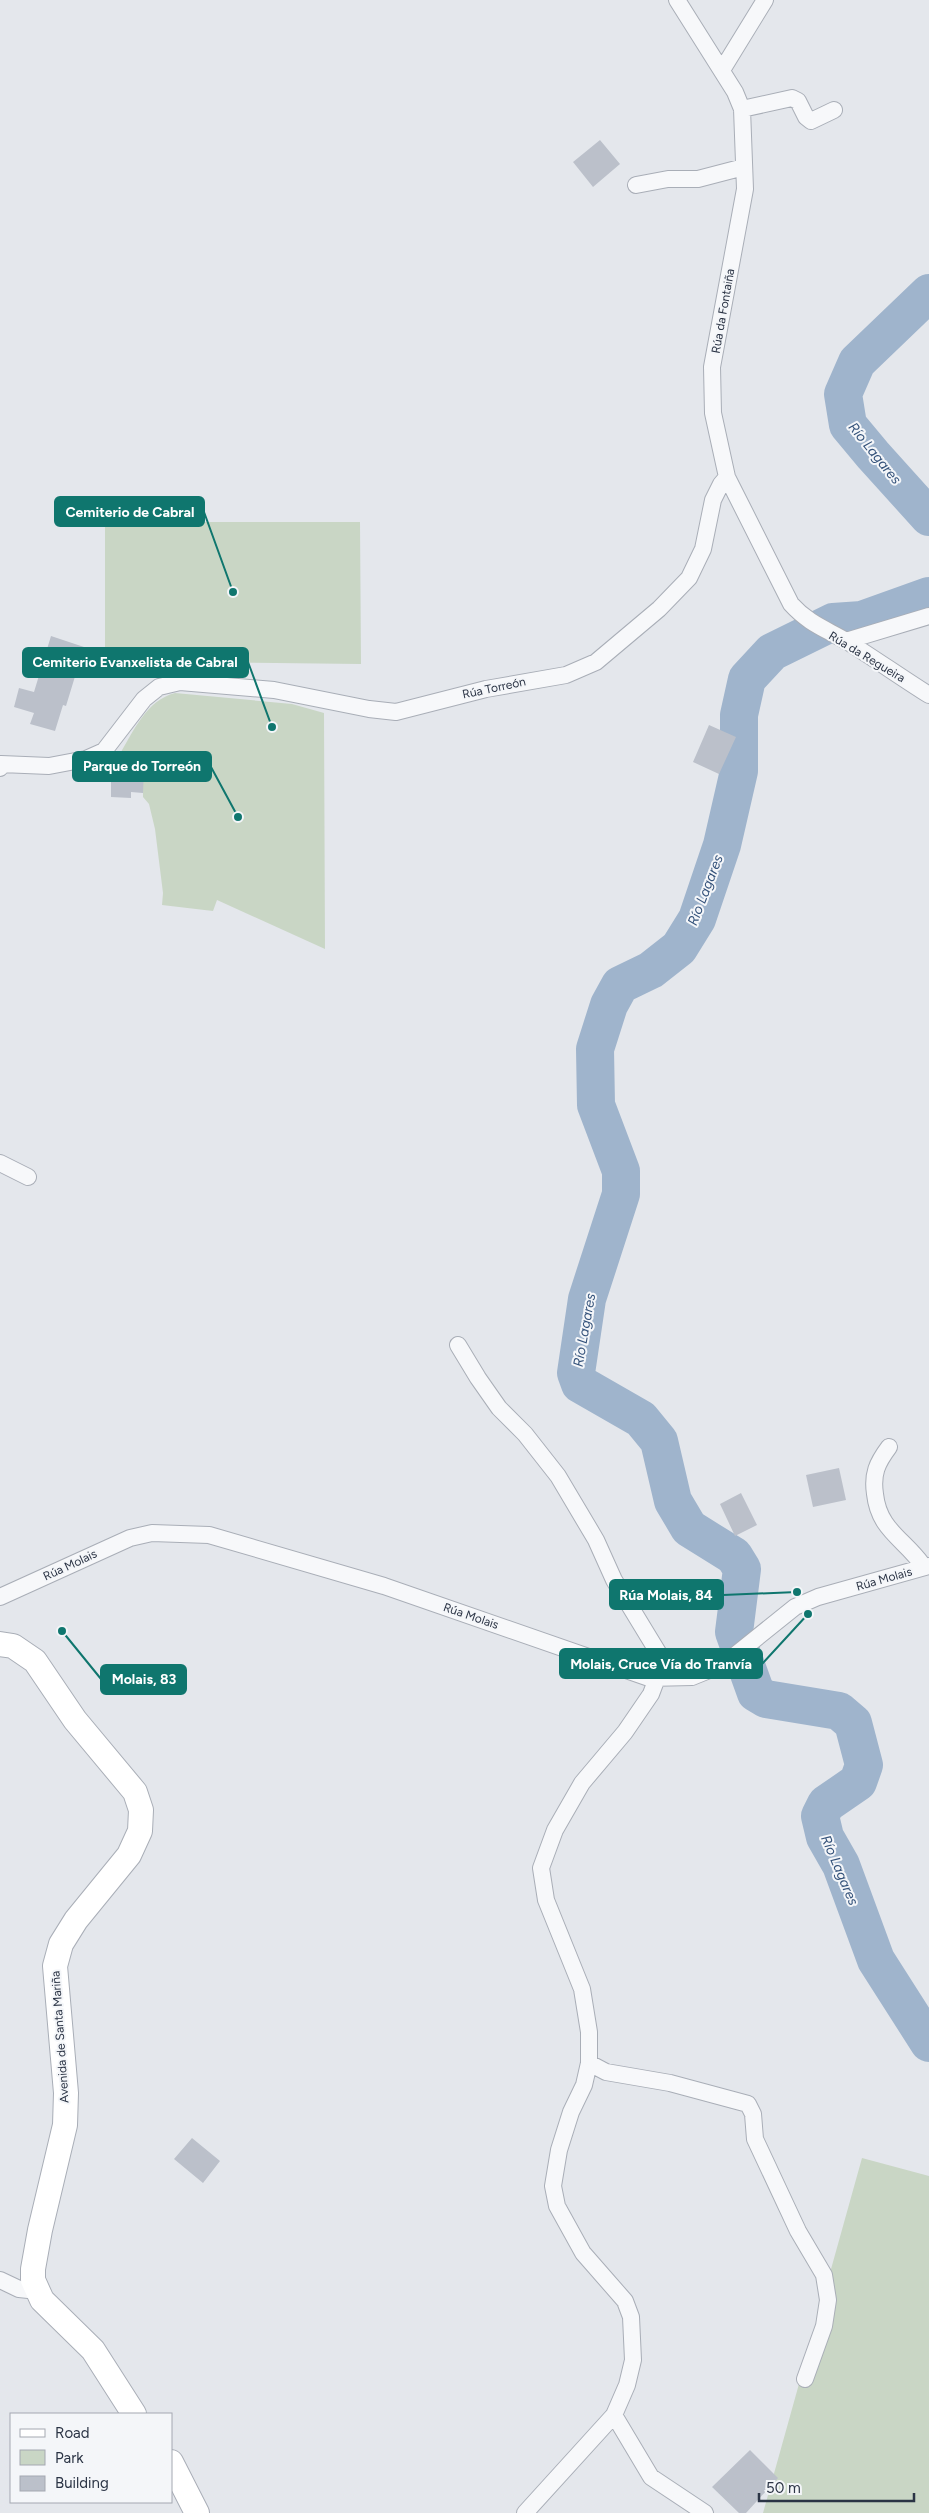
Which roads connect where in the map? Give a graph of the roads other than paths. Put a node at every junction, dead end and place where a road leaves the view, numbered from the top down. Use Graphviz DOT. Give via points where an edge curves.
graph roads {
  1 [pos="677,0"];
  2 [pos="765,0"];
  3 [pos="722,70"];
  4 [pos="742,109"];
  5 [pos="834,110"];
  6 [pos="744,167"];
  7 [pos="636,185"];
  8 [pos="727,477"];
  9 [pos="929,616"];
  10 [pos="804,619"];
  11 [pos="846,641"];
  12 [pos="929,695"];
  13 [pos="0,765"];
  14 [pos="0,1163"];
  15 [pos="28,1177"];
  16 [pos="458,1345"];
  17 [pos="889,1447"];
  18 [pos="926,1566"];
  19 [pos="0,1597"];
  20 [pos="0,1644"];
  21 [pos="665,1678"];
  22 [pos="589,2063"];
  23 [pos="1,2282"];
  24 [pos="38,2291"];
  25 [pos="805,2379"];
  26 [pos="133,2413"];
  27 [pos="614,2415"];
  28 [pos="172,2464"];
  29 [pos="197,2513"];
  30 [pos="525,2513"];
  31 [pos="704,2513"];
  1 -- 3 [label="street, Rúa da Fontaiña"];
  2 -- 3 [label="street"];
  3 -- 4 [label="street, Rúa da Fontaiña"];
  4 -- 5 [label="street" via="792,98 798,100 806,117 812,121"];
  4 -- 6 [label="street, Rúa da Fontaiña"];
  6 -- 7 [label="street" via="698,179 668,179"];
  6 -- 8 [label="street, Rúa da Fontaiña" via="745,189 712,367 713,412"];
  8 -- 10 [label="street, Rúa da Fontaiña" via="791,604"];
  8 -- 13 [label="street, Rúa Torreón" via="713,500 703,549 689,578 659,609 596,662 566,675 486,689 396,712 274,690 180,682 159,687 144,699 104,751 86,759 49,766"];
  9 -- 11 [label="street"];
  10 -- 11 [label="street, Rúa da Regueira"];
  11 -- 12 [label="street, Rúa da Regueira"];
  14 -- 15 [label="street"];
  16 -- 21 [label="street" via="500,1408 558,1476 596,1540"];
  17 -- 18 [label="street" via="874,1470 876,1508 886,1527"];
  18 -- 21 [label="street, Rúa Molais" via="794,1607 724,1664 692,1677"];
  19 -- 21 [label="street, Rúa Molais" via="130,1538 152,1533 209,1535 384,1586 649,1678"];
  20 -- 24 [label="main road, Avenida de Santa Mariña" via="13,1646 35,1661 75,1720 135,1792 142,1810 140,1831 129,1855 76,1920 62,1944 55,1966 66,2109 33,2269"];
  21 -- 22 [label="street" via="582,1784 555,1830 541,1868 546,1900 582,1989 589,2032"];
  22 -- 25 [label="street" via="606,2072 670,2083 748,2104 753,2114 755,2140 798,2231 824,2275 828,2300 824,2326"];
  22 -- 27 [label="street" via="559,2150 554,2186 557,2206 583,2253 625,2301 631,2317 633,2360"];
  23 -- 24 [label="street" via="19,2289"];
  24 -- 26 [label="main road, Avenida de Santa Mariña" via="42,2300 93,2350"];
  27 -- 30 [label="street"];
  27 -- 31 [label="street" via="651,2477"];
  28 -- 29 [label="main road"];
}
